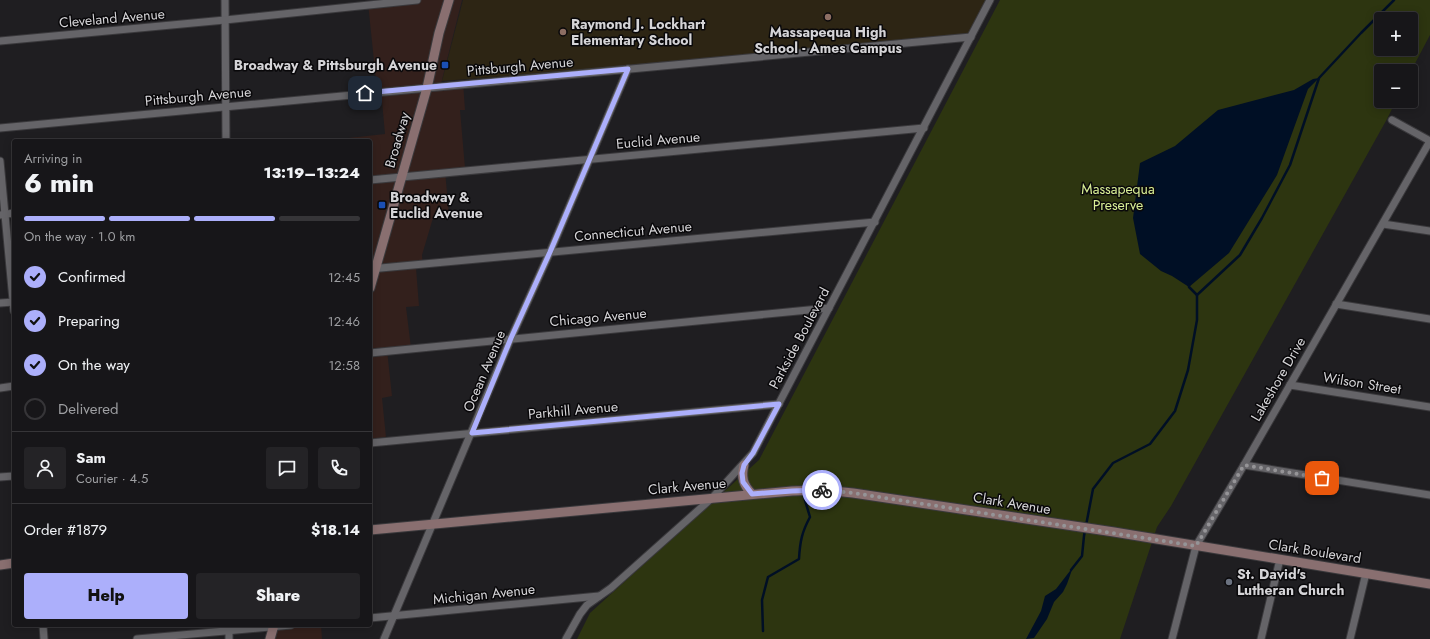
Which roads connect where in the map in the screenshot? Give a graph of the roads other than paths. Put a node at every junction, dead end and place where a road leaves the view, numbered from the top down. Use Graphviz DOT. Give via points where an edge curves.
graph roads {
  1 [pos="225,0"];
  2 [pos="417,0"];
  3 [pos="449,0"];
  4 [pos="990,0"];
  5 [pos="225,20"];
  6 [pos="972,37"];
  7 [pos="0,41"];
  8 [pos="628,69"];
  9 [pos="427,88"];
  10 [pos="226,106"];
  11 [pos="1392,120"];
  12 [pos="0,128"];
  13 [pos="924,128"];
  14 [pos="226,139"];
  15 [pos="1430,141"];
  16 [pos="589,159"];
  17 [pos="0,161"];
  18 [pos="401,177"];
  19 [pos="372,180"];
  20 [pos="12,213"];
  21 [pos="2,214"];
  22 [pos="875,222"];
  23 [pos="1383,224"];
  24 [pos="1430,231"];
  25 [pos="550,252"];
  26 [pos="373,269"];
  27 [pos="12,287"];
  28 [pos="12,302"];
  29 [pos="0,303"];
  30 [pos="1336,304"];
  31 [pos="830,308"];
  32 [pos="1430,319"];
  33 [pos="511,338"];
  34 [pos="372,353"];
  35 [pos="1290,385"];
  36 [pos="12,386"];
  37 [pos="0,388"];
  38 [pos="779,404"];
  39 [pos="1430,407"];
  40 [pos="472,433"];
  41 [pos="372,443"];
  42 [pos="744,465"];
  43 [pos="1244,465"];
  44 [pos="12,476"];
  45 [pos="0,477"];
  46 [pos="752,494"];
  47 [pos="1430,495"];
  48 [pos="712,498"];
  49 [pos="433,525"];
  50 [pos="372,530"];
  51 [pos="1196,546"];
  52 [pos="1280,559"];
  53 [pos="12,563"];
  54 [pos="0,565"];
  55 [pos="1366,573"];
  56 [pos="1430,584"];
  57 [pos="601,596"];
  58 [pos="394,616"];
  59 [pos="372,618"];
  60 [pos="43,627"];
  61 [pos="252,627"];
  62 [pos="274,627"];
  63 [pos="229,628"];
  64 [pos="44,639"];
  65 [pos="137,639"];
  66 [pos="229,639"];
  67 [pos="270,639"];
  68 [pos="384,639"];
  69 [pos="566,639"];
  70 [pos="1172,639"];
  71 [pos="1261,639"];
  72 [pos="1350,639"];
  1 -- 5 [label="street"];
  2 -- 5 [label="street, Cleveland Avenue"];
  3 -- 9 [label="street, Broadway"];
  4 -- 6 [label="street, Parkside Boulevard"];
  5 -- 7 [label="street, Cleveland Avenue"];
  5 -- 10 [label="street"];
  6 -- 8 [label="street, Pittsburgh Avenue"];
  6 -- 13 [label="street, Parkside Boulevard"];
  8 -- 9 [label="street, Pittsburgh Avenue"];
  8 -- 16 [label="street, Ocean Avenue"];
  9 -- 10 [label="street, Pittsburgh Avenue"];
  9 -- 18 [label="street, Broadway"];
  10 -- 12 [label="street, Pittsburgh Avenue"];
  10 -- 14 [label="street"];
  11 -- 15 [label="street"];
  13 -- 16 [label="street, Euclid Avenue"];
  13 -- 22 [label="street, Parkside Boulevard"];
  15 -- 23 [label="street, Lakeshore Drive"];
  16 -- 18 [label="street, Euclid Avenue"];
  16 -- 25 [label="street, Ocean Avenue"];
  17 -- 21 [label="street"];
  18 -- 19 [label="street, Euclid Avenue"];
  18 -- 26 [label="street, Broadway"];
  20 -- 21 [label="street"];
  21 -- 27 [label="street"];
  22 -- 25 [label="street, Connecticut Avenue"];
  22 -- 31 [label="street, Parkside Boulevard"];
  23 -- 24 [label="street"];
  23 -- 30 [label="street, Lakeshore Drive"];
  25 -- 26 [label="street, Connecticut Avenue"];
  25 -- 33 [label="street, Ocean Avenue"];
  28 -- 29 [label="street"];
  30 -- 32 [label="street"];
  30 -- 35 [label="street, Lakeshore Drive"];
  31 -- 33 [label="street, Chicago Avenue"];
  31 -- 38 [label="street, Parkside Boulevard"];
  33 -- 34 [label="street, Chicago Avenue"];
  33 -- 40 [label="street, Ocean Avenue"];
  35 -- 39 [label="street, Wilson Street"];
  35 -- 43 [label="street, Lakeshore Drive"];
  36 -- 37 [label="street"];
  38 -- 40 [label="street, Parkhill Avenue"];
  38 -- 42 [label="street, Parkside Boulevard"];
  40 -- 41 [label="street, Parkhill Avenue"];
  40 -- 49 [label="street, Ocean Avenue"];
  42 -- 46 [label="street" via="743,482"];
  42 -- 48 [label="street, Parkside Boulevard"];
  43 -- 47 [label="street"];
  43 -- 51 [label="street, Lakeshore Drive"];
  44 -- 45 [label="street"];
  46 -- 48 [label="street, Clark Avenue"];
  46 -- 51 [label="street, Clark Avenue" via="800,490 853,493"];
  48 -- 49 [label="street, Clark Avenue"];
  48 -- 57 [label="street, Parkside Boulevard"];
  49 -- 50 [label="street, Clark Avenue"];
  49 -- 58 [label="street, Ocean Avenue"];
  51 -- 52 [label="street, Clark Boulevard"];
  51 -- 70 [label="street, Lakeshore Drive"];
  52 -- 55 [label="street, Clark Boulevard"];
  52 -- 71 [label="street"];
  53 -- 54 [label="street"];
  55 -- 56 [label="street, Clark Boulevard"];
  55 -- 72 [label="street"];
  57 -- 58 [label="street, Michigan Avenue"];
  57 -- 69 [label="street, Parkside Boulevard" via="587,605"];
  58 -- 59 [label="street, Michigan Avenue"];
  58 -- 68 [label="street, Ocean Avenue"];
  60 -- 64 [label="street"];
  61 -- 63 [label="street"];
  62 -- 67 [label="street"];
  63 -- 65 [label="street"];
  63 -- 66 [label="street"];
}
